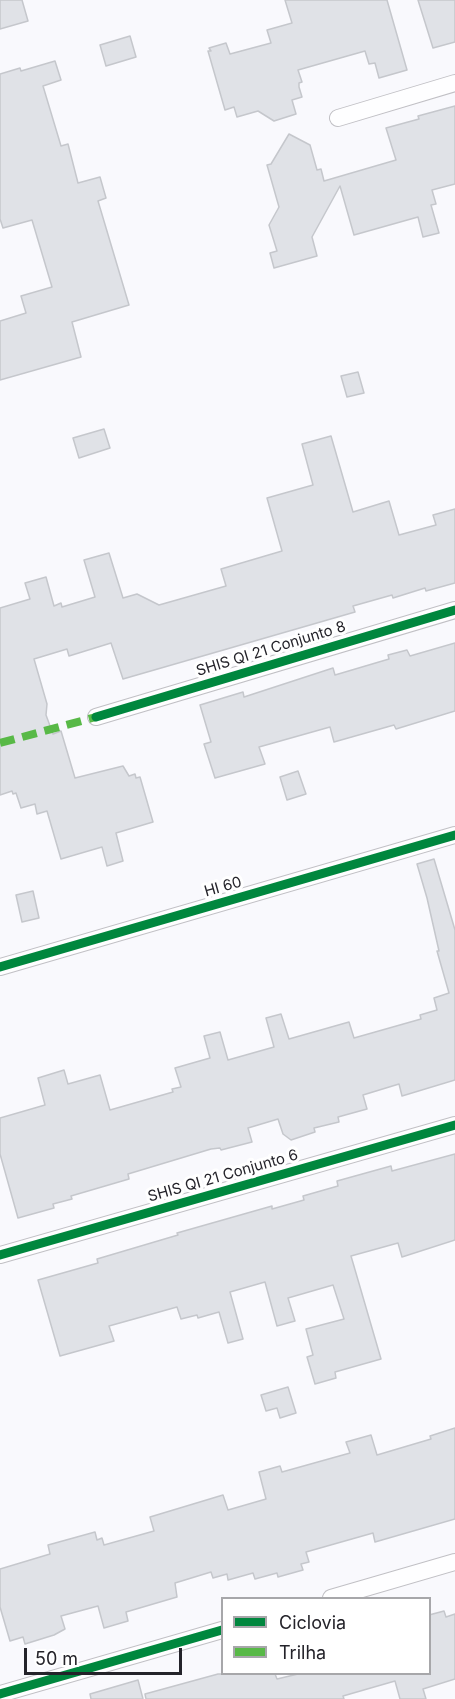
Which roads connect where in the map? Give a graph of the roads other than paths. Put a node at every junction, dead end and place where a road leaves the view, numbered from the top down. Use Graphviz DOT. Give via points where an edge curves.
graph roads {
  1 [pos="455,83"];
  2 [pos="338,118"];
  3 [pos="455,610"];
  4 [pos="96,717"];
  5 [pos="455,835"];
  6 [pos="0,967"];
  7 [pos="455,1125"];
  8 [pos="0,1255"];
  9 [pos="455,1562"];
  10 [pos="338,1597"];
  11 [pos="221,1630"];
  12 [pos="0,1694"];
  1 -- 2 [label="street"];
  3 -- 4 [label="street, SHIS QI 21 Conjunto 8"];
  5 -- 6 [label="street, HI 60"];
  7 -- 8 [label="street, SHIS QI 21 Conjunto 6"];
  9 -- 10 [label="street"];
  11 -- 12 [label="street"];
}
